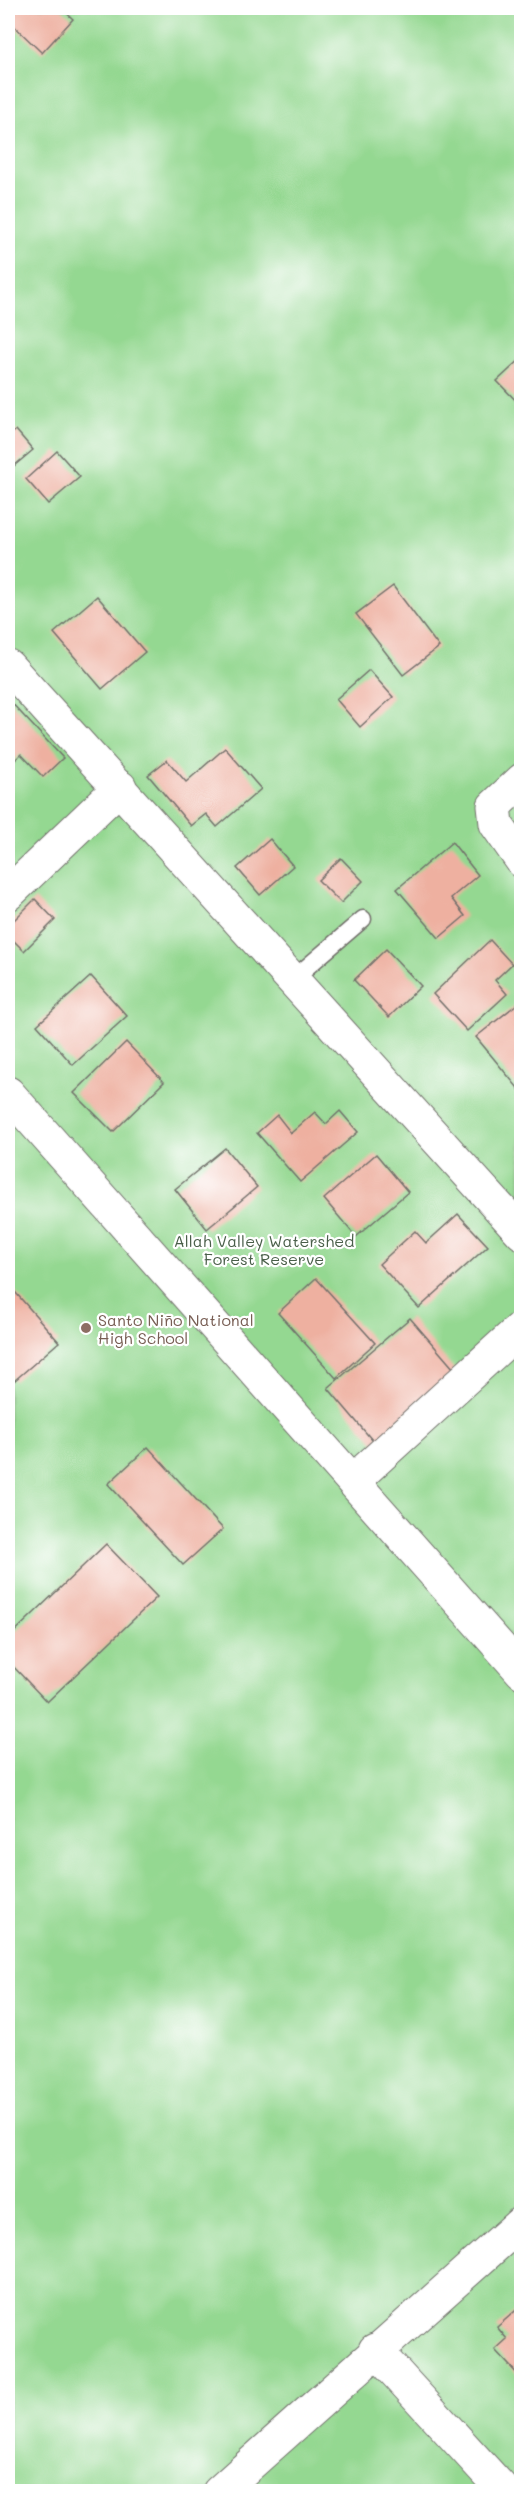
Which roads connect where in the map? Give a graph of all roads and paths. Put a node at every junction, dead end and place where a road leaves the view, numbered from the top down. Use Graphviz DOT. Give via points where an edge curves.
graph roads {
  1 [pos="8,666"];
  2 [pos="522,780"];
  3 [pos="120,788"];
  4 [pos="522,861"];
  5 [pos="8,894"];
  6 [pos="363,919"];
  7 [pos="293,979"];
  8 [pos="8,1093"];
  9 [pos="522,1233"];
  10 [pos="522,1327"];
  11 [pos="353,1481"];
  12 [pos="522,1672"];
  13 [pos="522,2222"];
  14 [pos="375,2350"];
  15 [pos="219,2492"];
  16 [pos="505,2492"];
  1 -- 3 [label="street"];
  2 -- 4 [label="street" via="494,806 496,824"];
  3 -- 5 [label="street"];
  3 -- 7 [label="street"];
  6 -- 7 [label="lane"];
  7 -- 9 [label="street"];
  8 -- 11 [label="street"];
  10 -- 11 [label="street"];
  11 -- 12 [label="street"];
  13 -- 14 [label="street"];
  14 -- 15 [label="street"];
  14 -- 16 [label="street"];
}
